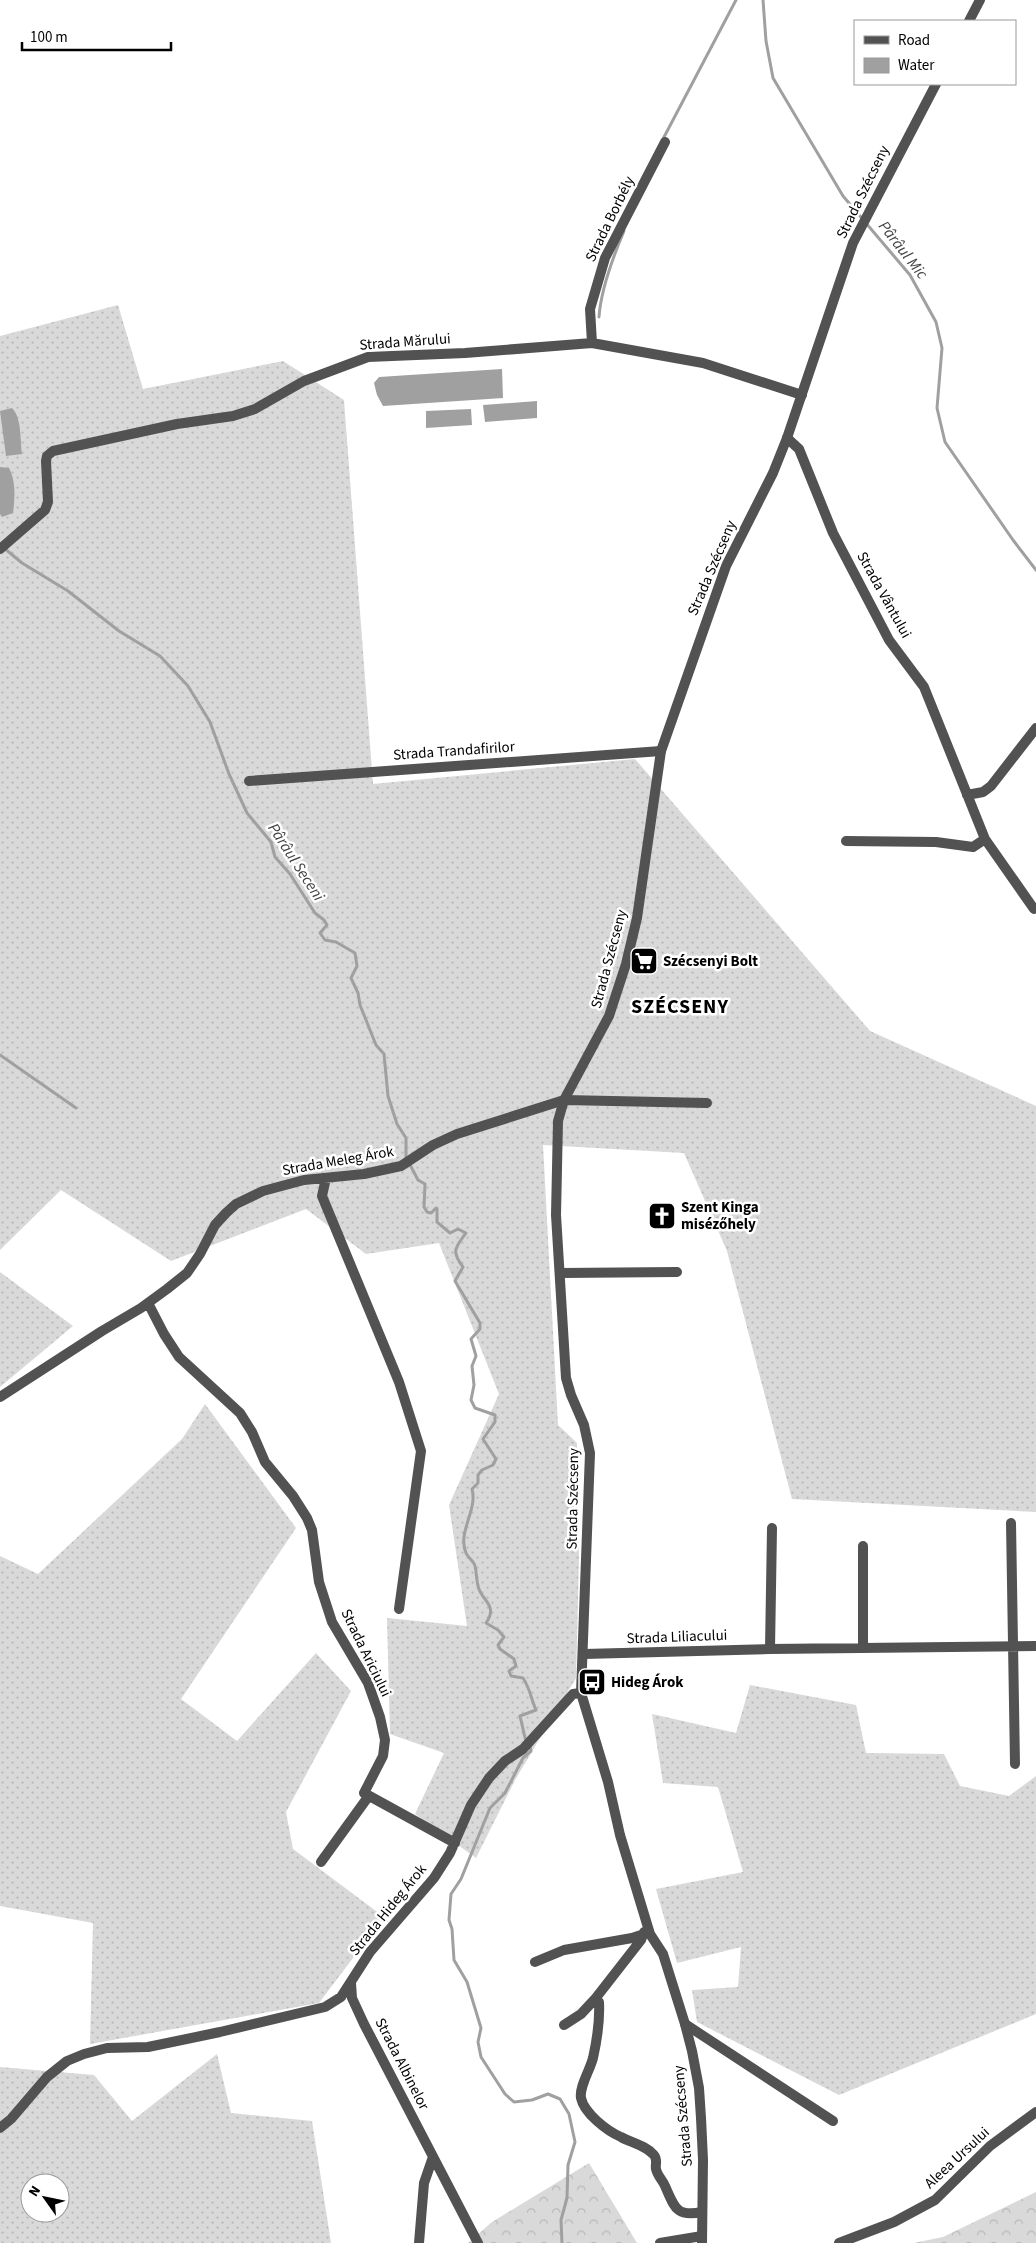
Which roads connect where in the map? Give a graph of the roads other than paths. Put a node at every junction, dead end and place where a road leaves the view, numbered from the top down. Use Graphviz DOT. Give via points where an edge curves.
graph roads {
  1 [pos="980,0"];
  2 [pos="970,20"];
  3 [pos="935,85"];
  4 [pos="665,142"];
  5 [pos="592,343"];
  6 [pos="802,395"];
  7 [pos="786,438"];
  8 [pos="3,548"];
  9 [pos="1036,728"];
  10 [pos="661,751"];
  11 [pos="250,781"];
  12 [pos="967,795"];
  13 [pos="985,839"];
  14 [pos="846,841"];
  15 [pos="1034,909"];
  16 [pos="564,1100"];
  17 [pos="707,1103"];
  18 [pos="326,1178"];
  19 [pos="561,1272"];
  20 [pos="677,1272"];
  21 [pos="148,1303"];
  22 [pos="0,1397"];
  23 [pos="1010,1523"];
  24 [pos="772,1528"];
  25 [pos="863,1546"];
  26 [pos="399,1610"];
  27 [pos="1012,1646"];
  28 [pos="1036,1646"];
  29 [pos="863,1647"];
  30 [pos="770,1649"];
  31 [pos="584,1654"];
  32 [pos="581,1693"];
  33 [pos="1016,1764"];
  34 [pos="368,1797"];
  35 [pos="454,1843"];
  36 [pos="321,1862"];
  37 [pos="647,1933"];
  38 [pos="535,1962"];
  39 [pos="351,1983"];
  40 [pos="595,1999"];
  41 [pos="686,2024"];
  42 [pos="564,2025"];
  43 [pos="1036,2112"];
  44 [pos="833,2121"];
  45 [pos="0,2128"];
  46 [pos="433,2157"];
  47 [pos="702,2212"];
  48 [pos="702,2240"];
  49 [pos="419,2243"];
  50 [pos="478,2243"];
  51 [pos="660,2243"];
  52 [pos="839,2243"];
  1 -- 2 [label="street"];
  3 -- 6 [label="street, Strada Szécseny" via="853,242"];
  4 -- 5 [label="street, Strada Borbély" via="605,258 590,309"];
  5 -- 6 [label="street, Strada Mărului" via="702,363"];
  5 -- 8 [label="street, Strada Mărului" via="368,357 304,380 255,409 233,416 56,449 46,461 48,502 45,510"];
  6 -- 7 [label="street, Strada Szécseny"];
  7 -- 10 [label="street, Strada Szécseny" via="773,473 726,566"];
  7 -- 12 [label="street, Strada Vântului" via="798,450 833,533 889,640 924,687"];
  9 -- 12 [label="street" via="991,786 983,792"];
  10 -- 11 [label="street, Strada Trandafirilor"];
  10 -- 16 [label="street, Strada Szécseny" via="637,918 626,964 609,1016"];
  12 -- 13 [label="street, Strada Vântului"];
  13 -- 14 [label="street" via="973,847 936,842"];
  13 -- 15 [label="street, Strada Vântului"];
  16 -- 17 [label="street, Strada Meleg Árok"];
  16 -- 18 [label="street, Strada Meleg Árok" via="457,1134 433,1145 409,1162 382,1171"];
  16 -- 19 [label="street, Strada Szécseny" via="557,1133 556,1215"];
  18 -- 21 [label="street, Strada Meleg Árok" via="263,1191 236,1204 215,1225 187,1274"];
  18 -- 26 [label="street" via="322,1196 400,1382 421,1451"];
  19 -- 20 [label="street"];
  19 -- 31 [label="street, Strada Szécseny" via="567,1385 584,1425 590,1453"];
  21 -- 22 [label="street, Strada Meleg Árok"];
  21 -- 34 [label="street, Strada Ariciului" via="179,1357 240,1413 266,1462 307,1518 312,1530 319,1582 332,1622 368,1683 380,1717 384,1740 382,1756 364,1793"];
  23 -- 27 [label="street"];
  24 -- 30 [label="street"];
  25 -- 29 [label="street"];
  27 -- 28 [label="street, Strada Liliacului"];
  27 -- 29 [label="street, Strada Liliacului"];
  27 -- 33 [label="street"];
  29 -- 30 [label="street, Strada Liliacului"];
  30 -- 31 [label="street, Strada Liliacului"];
  31 -- 32 [label="street, Strada Szécseny"];
  32 -- 35 [label="street, Strada Hideg Árok" via="573,1694 528,1744 504,1761 489,1778 471,1805"];
  32 -- 37 [label="street, Strada Szécseny"];
  34 -- 35 [label="street"];
  34 -- 36 [label="street, Strada Ariciului"];
  35 -- 39 [label="street, Strada Hideg Árok" via="434,1878 370,1952"];
  37 -- 38 [label="street" via="564,1950"];
  37 -- 40 [label="street"];
  37 -- 41 [label="street, Strada Szécseny" via="663,1954"];
  39 -- 45 [label="street, Strada Hideg Árok" via="341,1996 325,2007 296,2015 148,2047 106,2048 67,2061 47,2076"];
  39 -- 46 [label="street, Strada Albinelor" via="350,1992 356,2007"];
  40 -- 42 [label="street"];
  40 -- 47 [label="street" via="598,2002 598,2032 591,2064 580,2089 582,2104 619,2136 640,2144 654,2155 656,2170 679,2212 688,2215"];
  41 -- 44 [label="street"];
  41 -- 47 [label="street, Strada Szécseny" via="699,2088 704,2160"];
  43 -- 52 [label="street, Aleea Ursului" via="990,2146 935,2200 894,2222"];
  46 -- 49 [label="street" via="424,2183"];
  46 -- 50 [label="street, Strada Albinelor"];
  47 -- 48 [label="street, Strada Szécseny"];
  48 -- 51 [label="street"];
}
